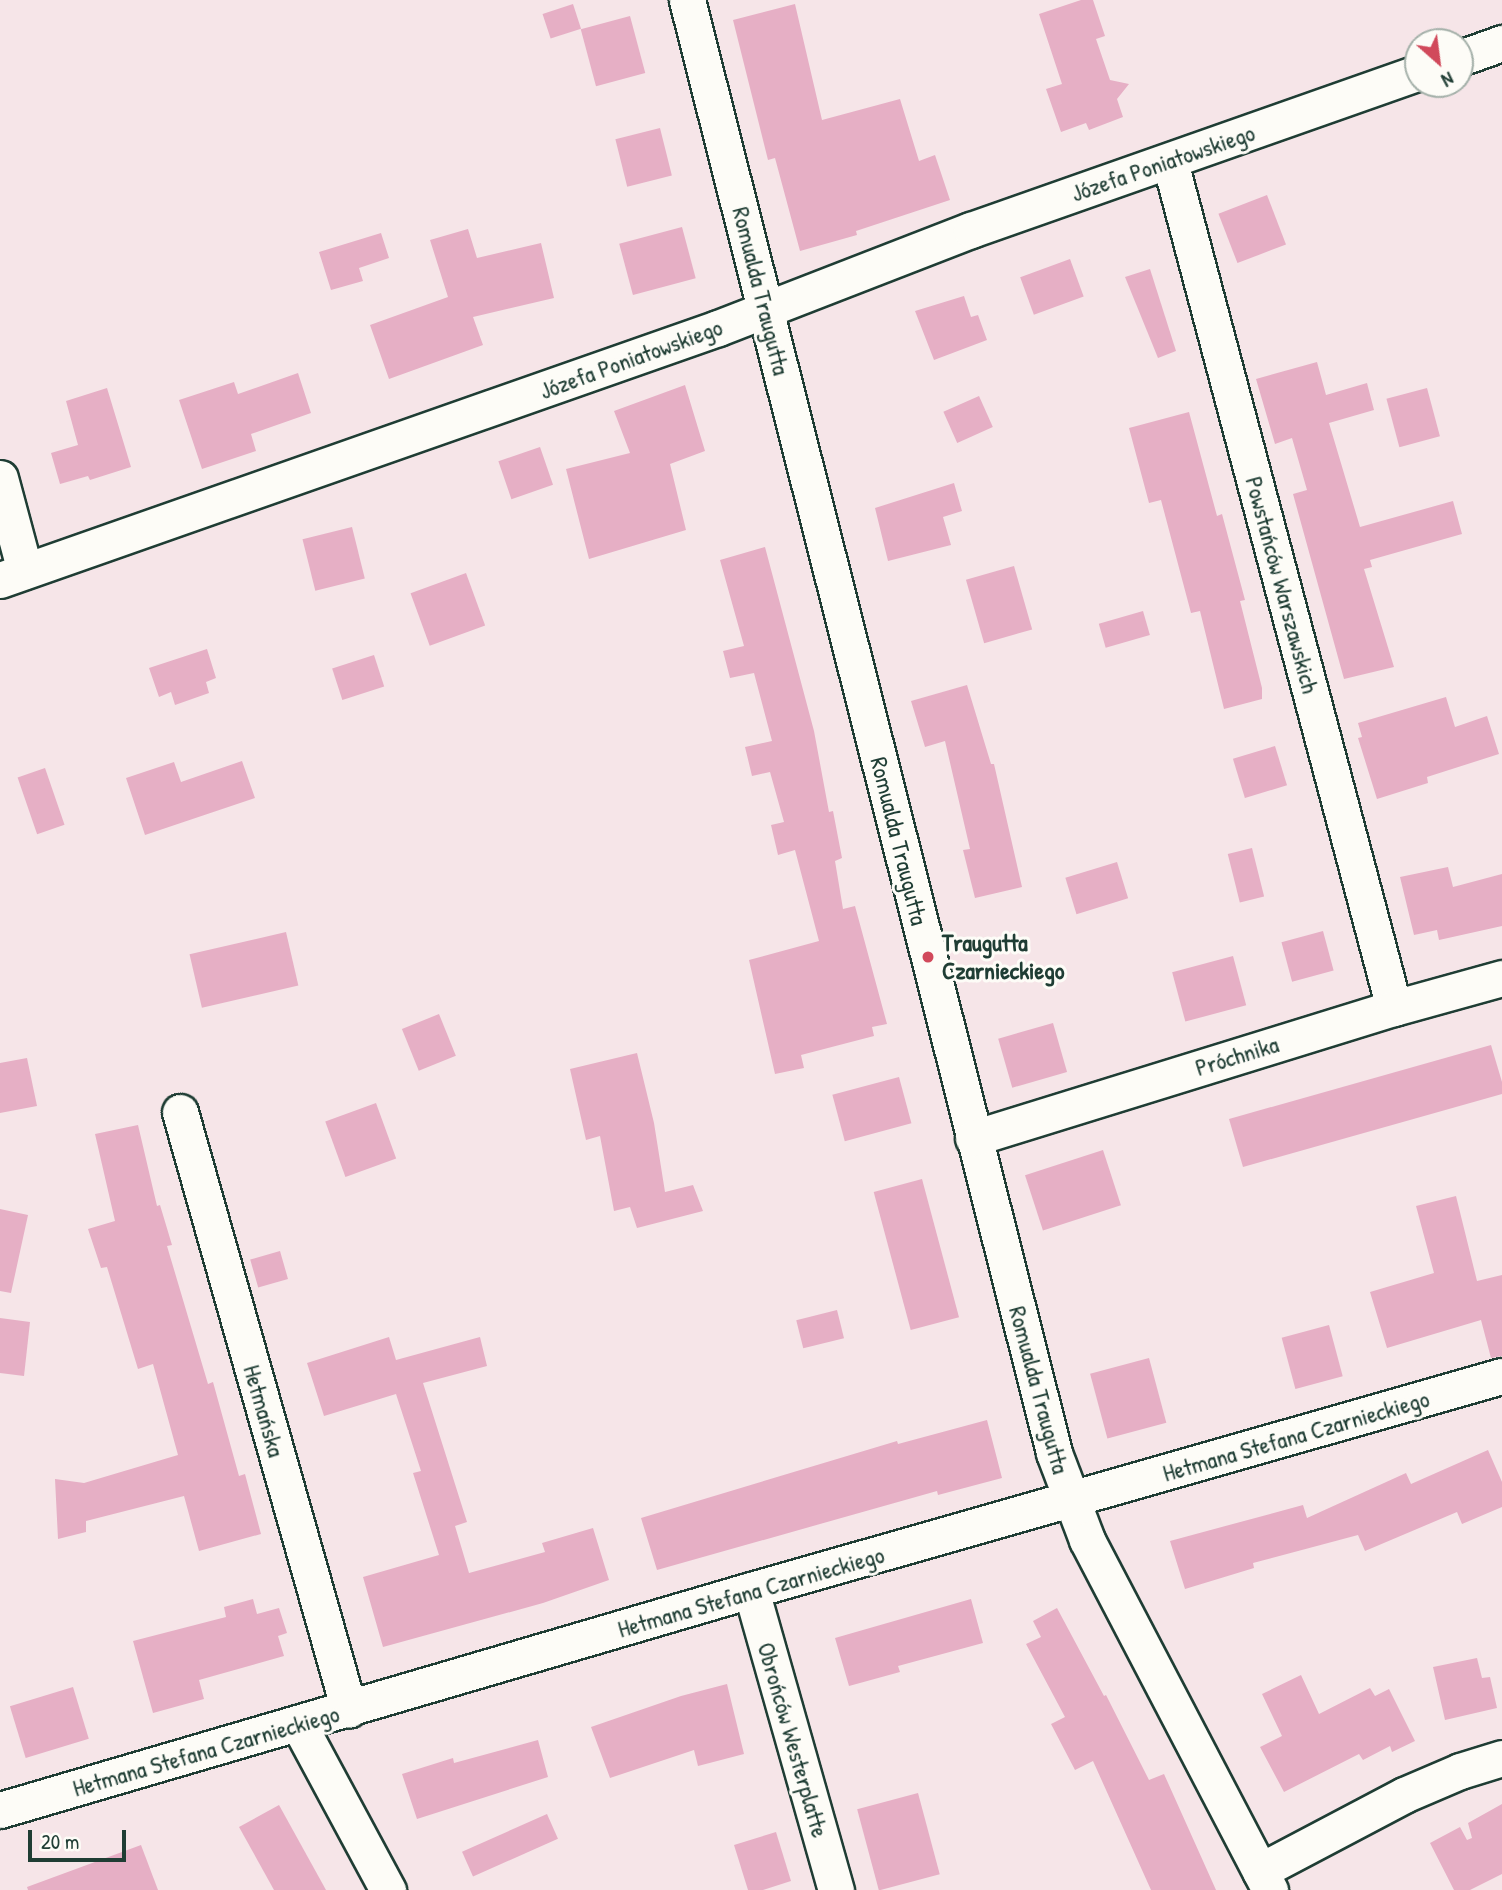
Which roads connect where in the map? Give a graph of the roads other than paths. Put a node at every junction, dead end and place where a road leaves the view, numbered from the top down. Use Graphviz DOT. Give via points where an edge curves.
graph roads {
  1 [pos="687,0"];
  2 [pos="1502,43"];
  3 [pos="1474,53"];
  4 [pos="1404,78"];
  5 [pos="1170,162"];
  6 [pos="765,309"];
  7 [pos="0,478"];
  8 [pos="13,576"];
  9 [pos="1502,978"];
  10 [pos="1394,1008"];
  11 [pos="180,1112"];
  12 [pos="973,1138"];
  13 [pos="1502,1376"];
  14 [pos="1070,1502"];
  15 [pos="751,1590"];
  16 [pos="349,1710"];
  17 [pos="298,1723"];
  18 [pos="1502,1758"];
  19 [pos="0,1810"];
  20 [pos="1265,1880"];
  21 [pos="387,1890"];
  22 [pos="836,1890"];
  1 -- 6 [label="street, Romualda Traugutta"];
  2 -- 3 [label="street"];
  4 -- 5 [label="street, Józefa Poniatowskiego"];
  5 -- 6 [label="street, Józefa Poniatowskiego" via="971,230"];
  5 -- 10 [label="street, Powstańców Warszawskich"];
  6 -- 8 [label="street, Józefa Poniatowskiego"];
  6 -- 12 [label="street, Romualda Traugutta"];
  7 -- 8 [label="street"];
  9 -- 10 [label="street, Próchnika"];
  10 -- 12 [label="street, Próchnika"];
  11 -- 16 [label="street, Hetmańska"];
  12 -- 14 [label="street, Romualda Traugutta"];
  13 -- 14 [label="street, Hetmana Stefana Czarnieckiego"];
  14 -- 15 [label="street, Hetmana Stefana Czarnieckiego"];
  14 -- 20 [label="street, Romualda Traugutta"];
  15 -- 16 [label="street, Hetmana Stefana Czarnieckiego"];
  15 -- 22 [label="street, Obrońców Westerplatte"];
  16 -- 17 [label="street, Hetmana Stefana Czarnieckiego"];
  17 -- 19 [label="street, Hetmana Stefana Czarnieckiego"];
  17 -- 21 [label="street"];
  18 -- 20 [label="street" via="1404,1795"];
}
